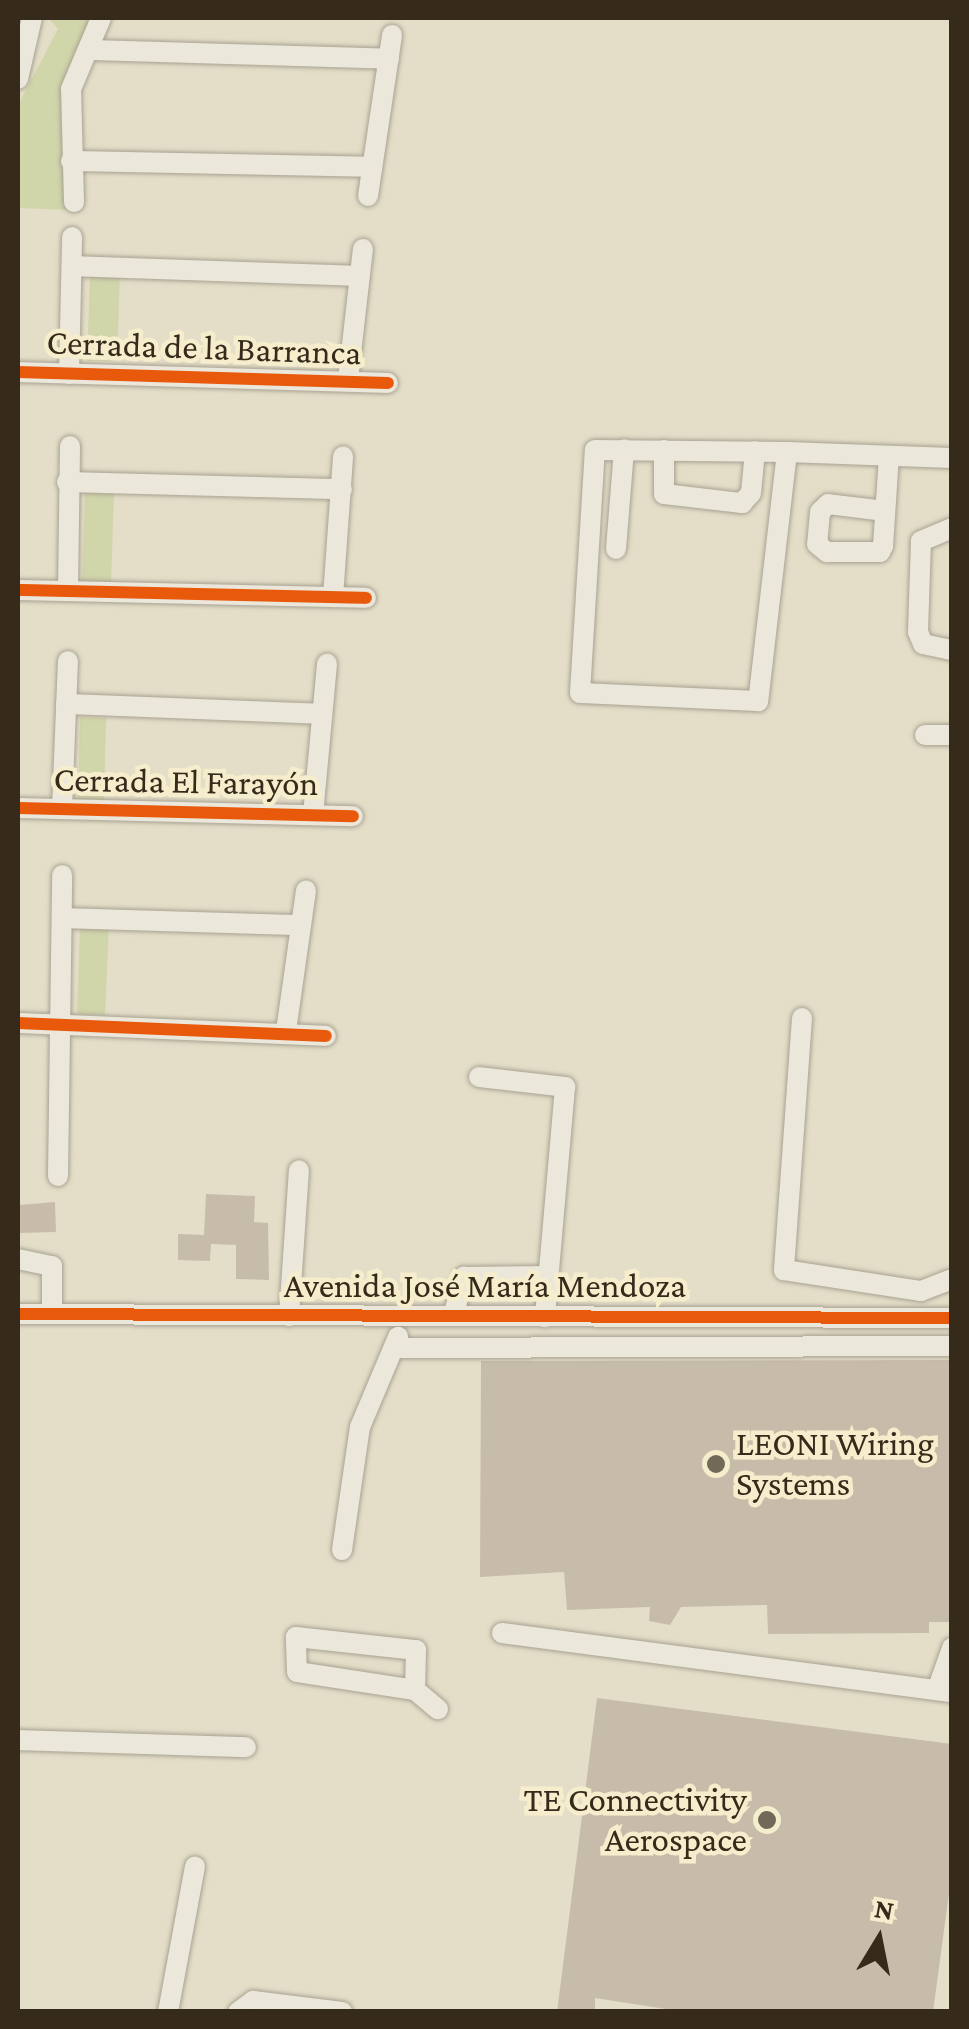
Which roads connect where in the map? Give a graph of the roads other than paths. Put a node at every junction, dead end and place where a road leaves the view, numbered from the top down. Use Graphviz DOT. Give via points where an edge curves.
graph roads {
  1 [pos="32,18"];
  2 [pos="101,18"];
  3 [pos="392,34"];
  4 [pos="93,50"];
  5 [pos="388,59"];
  6 [pos="18,80"];
  7 [pos="71,161"];
  8 [pos="372,167"];
  9 [pos="368,196"];
  10 [pos="74,202"];
  11 [pos="72,237"];
  12 [pos="363,249"];
  13 [pos="72,266"];
  14 [pos="359,276"];
  15 [pos="18,372"];
  16 [pos="69,374"];
  17 [pos="348,380"];
  18 [pos="388,383"];
  19 [pos="70,446"];
  20 [pos="624,449"];
  21 [pos="664,450"];
  22 [pos="755,451"];
  23 [pos="787,452"];
  24 [pos="343,456"];
  25 [pos="889,456"];
  26 [pos="952,458"];
  27 [pos="68,482"];
  28 [pos="342,490"];
  29 [pos="885,511"];
  30 [pos="952,528"];
  31 [pos="616,549"];
  32 [pos="18,590"];
  33 [pos="68,590"];
  34 [pos="334,597"];
  35 [pos="366,598"];
  36 [pos="952,650"];
  37 [pos="68,661"];
  38 [pos="327,664"];
  39 [pos="66,704"];
  40 [pos="322,714"];
  41 [pos="925,735"];
  42 [pos="952,735"];
  43 [pos="18,808"];
  44 [pos="62,809"];
  45 [pos="313,815"];
  46 [pos="353,816"];
  47 [pos="62,875"];
  48 [pos="306,890"];
  49 [pos="62,918"];
  50 [pos="301,925"];
  51 [pos="802,1018"];
  52 [pos="18,1023"];
  53 [pos="60,1024"];
  54 [pos="286,1031"];
  55 [pos="326,1036"];
  56 [pos="480,1077"];
  57 [pos="299,1170"];
  58 [pos="58,1176"];
  59 [pos="18,1259"];
  60 [pos="548,1276"];
  61 [pos="952,1280"];
  62 [pos="18,1314"];
  63 [pos="52,1314"];
  64 [pos="289,1316"];
  65 [pos="401,1316"];
  66 [pos="453,1316"];
  67 [pos="546,1316"];
  68 [pos="952,1318"];
  69 [pos="952,1346"];
  70 [pos="396,1348"];
  71 [pos="342,1550"];
  72 [pos="502,1634"];
  73 [pos="952,1648"];
  74 [pos="415,1690"];
  75 [pos="944,1691"];
  76 [pos="438,1709"];
  77 [pos="18,1740"];
  78 [pos="246,1747"];
  79 [pos="195,1866"];
  80 [pos="168,2012"];
  81 [pos="238,2012"];
  82 [pos="342,2012"];
  1 -- 6 [label="street"];
  2 -- 4 [label="street"];
  3 -- 5 [label="street"];
  4 -- 5 [label="street"];
  4 -- 7 [label="street" via="71,89"];
  5 -- 8 [label="street"];
  7 -- 8 [label="street"];
  7 -- 10 [label="street"];
  8 -- 9 [label="street"];
  11 -- 13 [label="street, Cerrada de la Barranca"];
  12 -- 14 [label="street, Cerrada de la Barranca"];
  13 -- 14 [label="street"];
  13 -- 16 [label="street, Cerrada de la Barranca"];
  14 -- 17 [label="street, Cerrada de la Barranca"];
  15 -- 16 [label="street, Cerrada de la Barranca"];
  16 -- 17 [label="street, Cerrada de la Barranca"];
  17 -- 18 [label="street, Cerrada de la Barranca"];
  19 -- 27 [label="street"];
  20 -- 21 [label="street"];
  20 -- 23 [label="street" via="595,450 590,459 580,693 754,703 761,698"];
  20 -- 31 [label="street"];
  21 -- 22 [label="street"];
  21 -- 22 [label="street" via="664,494 742,503 751,493"];
  22 -- 23 [label="street"];
  23 -- 25 [label="street"];
  24 -- 28 [label="street"];
  25 -- 26 [label="street"];
  25 -- 29 [label="street"];
  27 -- 28 [label="street"];
  27 -- 33 [label="street"];
  28 -- 34 [label="street"];
  30 -- 36 [label="street" via="921,541 918,632 923,644"];
  32 -- 33 [label="street"];
  33 -- 34 [label="street"];
  34 -- 35 [label="street"];
  37 -- 39 [label="street, Cerrada El Farayón"];
  38 -- 40 [label="street, Cerrada El Farayón"];
  39 -- 40 [label="street, Cerrada El Farayón"];
  39 -- 44 [label="street, Cerrada El Farayón"];
  40 -- 45 [label="street, Cerrada El Farayón"];
  41 -- 42 [label="street"];
  43 -- 44 [label="street, Cerrada El Farayón"];
  44 -- 45 [label="street, Cerrada El Farayón"];
  45 -- 46 [label="street, Cerrada El Farayón"];
  47 -- 49 [label="street"];
  48 -- 50 [label="street"];
  49 -- 50 [label="street"];
  49 -- 53 [label="street"];
  50 -- 54 [label="street"];
  51 -- 61 [label="street" via="784,1270 921,1291"];
  52 -- 53 [label="street"];
  53 -- 54 [label="street"];
  53 -- 58 [label="street"];
  54 -- 55 [label="street"];
  56 -- 60 [label="street" via="565,1087"];
  57 -- 64 [label="street"];
  59 -- 63 [label="street" via="52,1266"];
  60 -- 66 [label="street" via="464,1277"];
  60 -- 67 [label="street"];
  62 -- 63 [label="street, Avenida José María Mendoza"];
  63 -- 64 [label="street, Avenida José María Mendoza"];
  64 -- 65 [label="street, Avenida José María Mendoza"];
  65 -- 66 [label="street, Avenida José María Mendoza"];
  65 -- 70 [label="street"];
  66 -- 67 [label="street, Avenida José María Mendoza"];
  67 -- 68 [label="street, Avenida José María Mendoza"];
  69 -- 70 [label="street"];
  70 -- 71 [label="street" via="360,1427"];
  72 -- 75 [label="street"];
  73 -- 75 [label="street"];
  74 -- 74 [label="street" via="297,1672 296,1638 416,1650"];
  74 -- 76 [label="street"];
  77 -- 78 [label="street"];
  79 -- 80 [label="street"];
  81 -- 82 [label="street" via="253,2001"];
}
